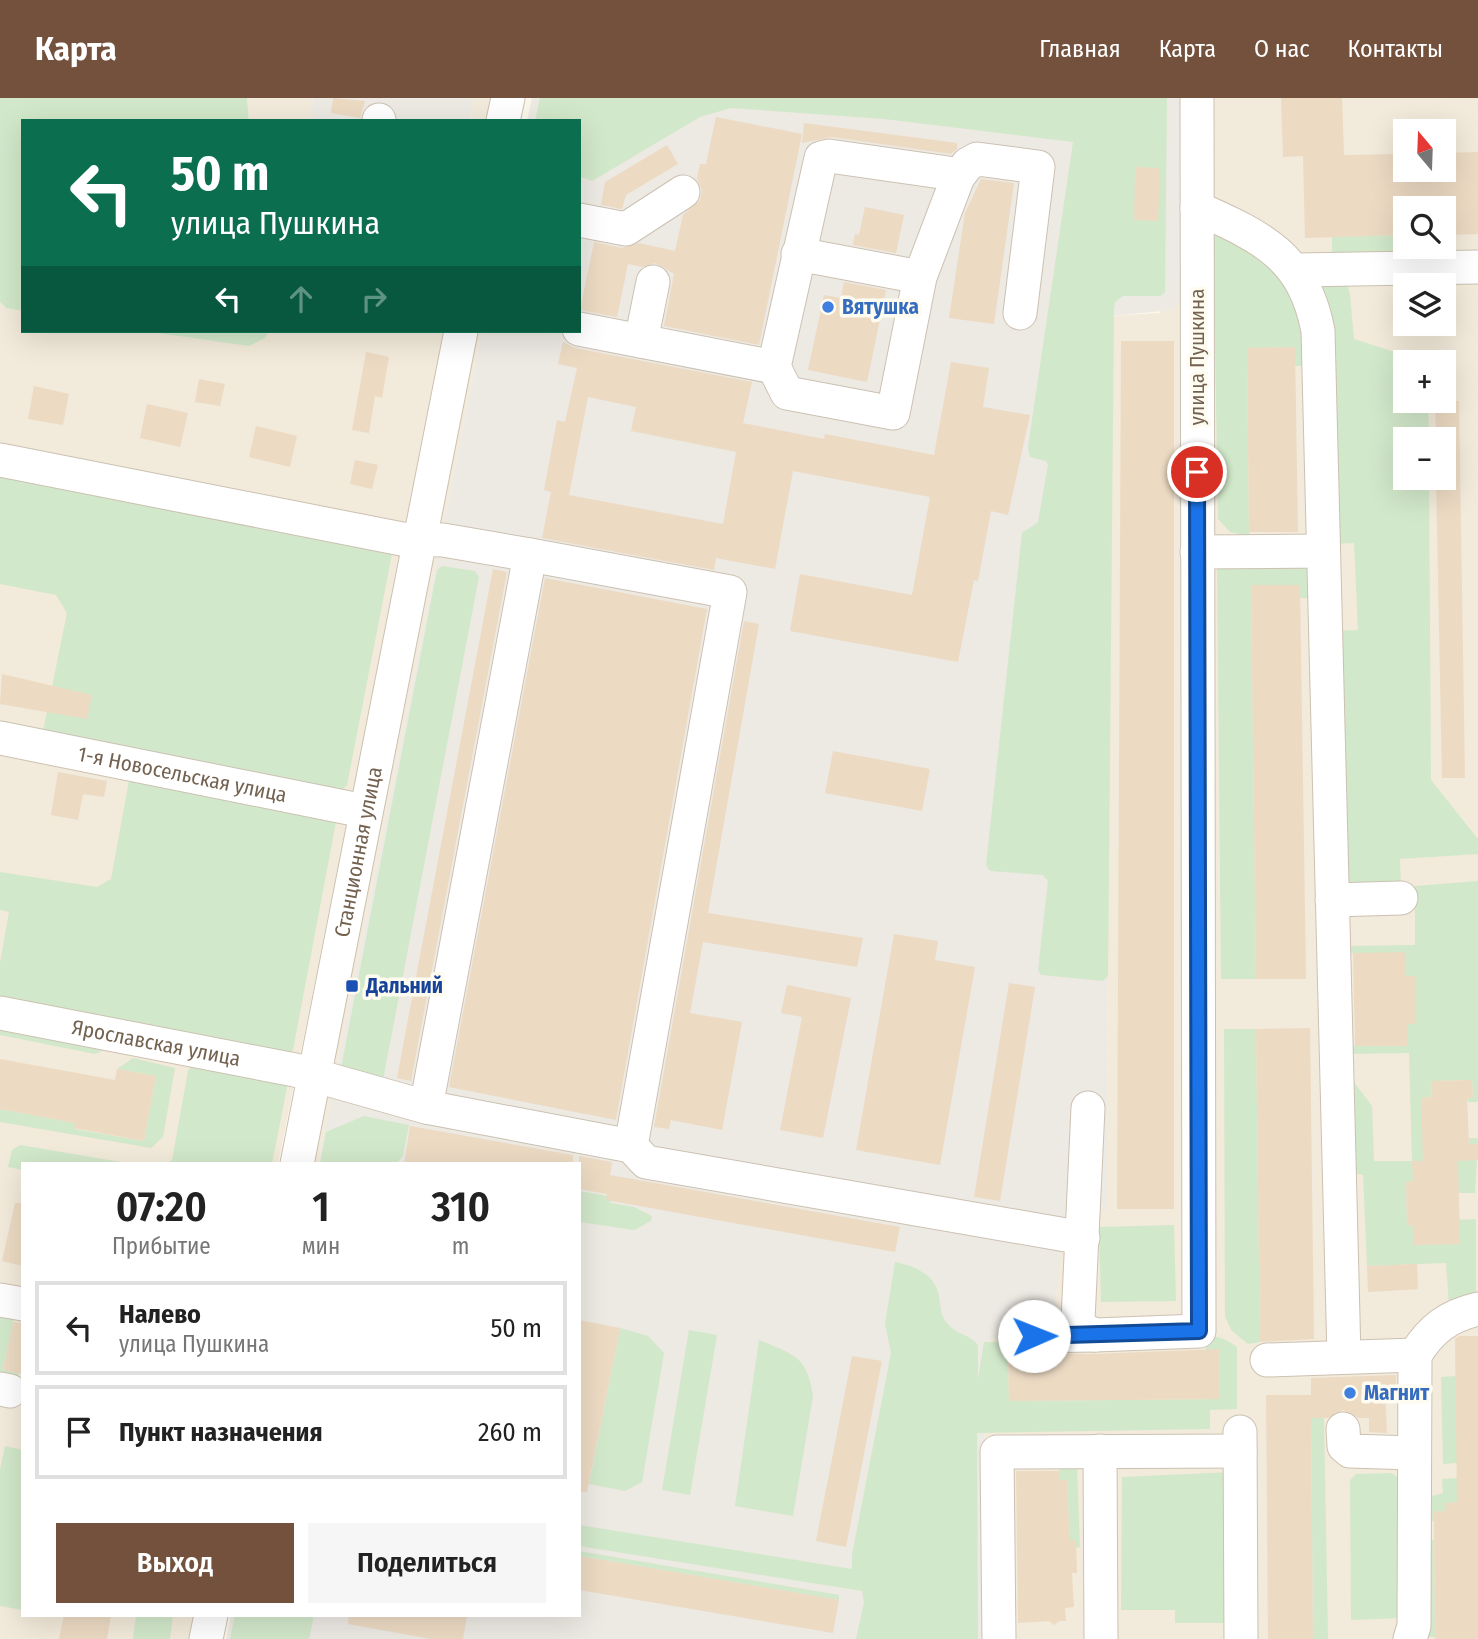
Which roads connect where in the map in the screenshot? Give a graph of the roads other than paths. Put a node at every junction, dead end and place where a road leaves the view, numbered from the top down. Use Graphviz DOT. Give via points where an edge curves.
graph roads {
  1 [pos="508,98"];
  2 [pos="1205,99"];
  3 [pos="503,119"];
  4 [pos="958,177"];
  5 [pos="684,192"];
  6 [pos="1197,208"];
  7 [pos="581,220"];
  8 [pos="798,254"];
  9 [pos="1478,267"];
  10 [pos="1296,270"];
  11 [pos="920,277"];
  12 [pos="653,282"];
  13 [pos="1020,313"];
  14 [pos="581,329"];
  15 [pos="461,333"];
  16 [pos="641,341"];
  17 [pos="774,367"];
  18 [pos="0,460"];
  19 [pos="419,538"];
  20 [pos="1323,551"];
  21 [pos="1197,552"];
  22 [pos="530,555"];
  23 [pos="0,738"];
  24 [pos="364,811"];
  25 [pos="1401,898"];
  26 [pos="1332,900"];
  27 [pos="0,1013"];
  28 [pos="314,1074"];
  29 [pos="426,1107"];
  30 [pos="1088,1108"];
  31 [pos="631,1146"];
  32 [pos="297,1162"];
  33 [pos="1083,1238"];
  34 [pos="0,1300"];
  35 [pos="21,1304"];
  36 [pos="1478,1309"];
  37 [pos="1095,1335"];
  38 [pos="1025,1336"];
  39 [pos="1415,1355"];
  40 [pos="1344,1357"];
  41 [pos="1267,1360"];
  42 [pos="1343,1429"];
  43 [pos="1100,1451"];
  44 [pos="1414,1453"];
  45 [pos="211,1617"];
  46 [pos="206,1639"];
  47 [pos="999,1639"];
  48 [pos="1101,1639"];
  49 [pos="1241,1639"];
  50 [pos="1410,1639"];
  1 -- 3 [label="street"];
  2 -- 6 [label="street, улица Пушкина"];
  4 -- 8 [label="street" via="821,158"];
  4 -- 11 [label="street"];
  4 -- 13 [label="street" via="977,159 1038,167"];
  5 -- 7 [label="street" via="626,229"];
  6 -- 10 [label="street" via="1272,248"];
  6 -- 21 [label="street, улица Пушкина"];
  8 -- 11 [label="street"];
  8 -- 17 [label="street"];
  9 -- 10 [label="street"];
  10 -- 20 [label="street" via="1312,300 1318,331"];
  11 -- 17 [label="street" via="893,413 787,393"];
  12 -- 16 [label="street"];
  14 -- 16 [label="street"];
  15 -- 19 [label="street, Станционная улица"];
  16 -- 17 [label="street"];
  18 -- 19 [label="street" via="402,539"];
  19 -- 22 [label="street"];
  19 -- 24 [label="street, Станционная улица"];
  20 -- 21 [label="street"];
  20 -- 26 [label="street"];
  21 -- 37 [label="street, улица Пушкина" via="1199,1331"];
  22 -- 29 [label="street"];
  22 -- 31 [label="street" via="730,593"];
  23 -- 24 [label="street, 1-я Новосельская улица"];
  24 -- 28 [label="street, Станционная улица"];
  25 -- 26 [label="street"];
  26 -- 40 [label="street"];
  27 -- 28 [label="street, Ярославская улица"];
  28 -- 29 [label="street, Ярославская улица"];
  28 -- 32 [label="street, Станционная улица"];
  29 -- 31 [label="street, Ярославская улица"];
  30 -- 33 [label="street"];
  31 -- 33 [label="street" via="646,1162"];
  33 -- 37 [label="street" via="1077,1320 1082,1329"];
  34 -- 35 [label="street"];
  36 -- 39 [label="street" via="1453,1315 1427,1334"];
  37 -- 38 [label="street"];
  39 -- 40 [label="street"];
  39 -- 44 [label="street"];
  40 -- 41 [label="street"];
  42 -- 44 [label="street" via="1344,1446 1350,1451"];
  43 -- 47 [label="street" via="997,1452"];
  43 -- 48 [label="street"];
  43 -- 49 [label="street" via="1240,1442"];
  44 -- 50 [label="street" via="1414,1626"];
  45 -- 46 [label="street"];
}
